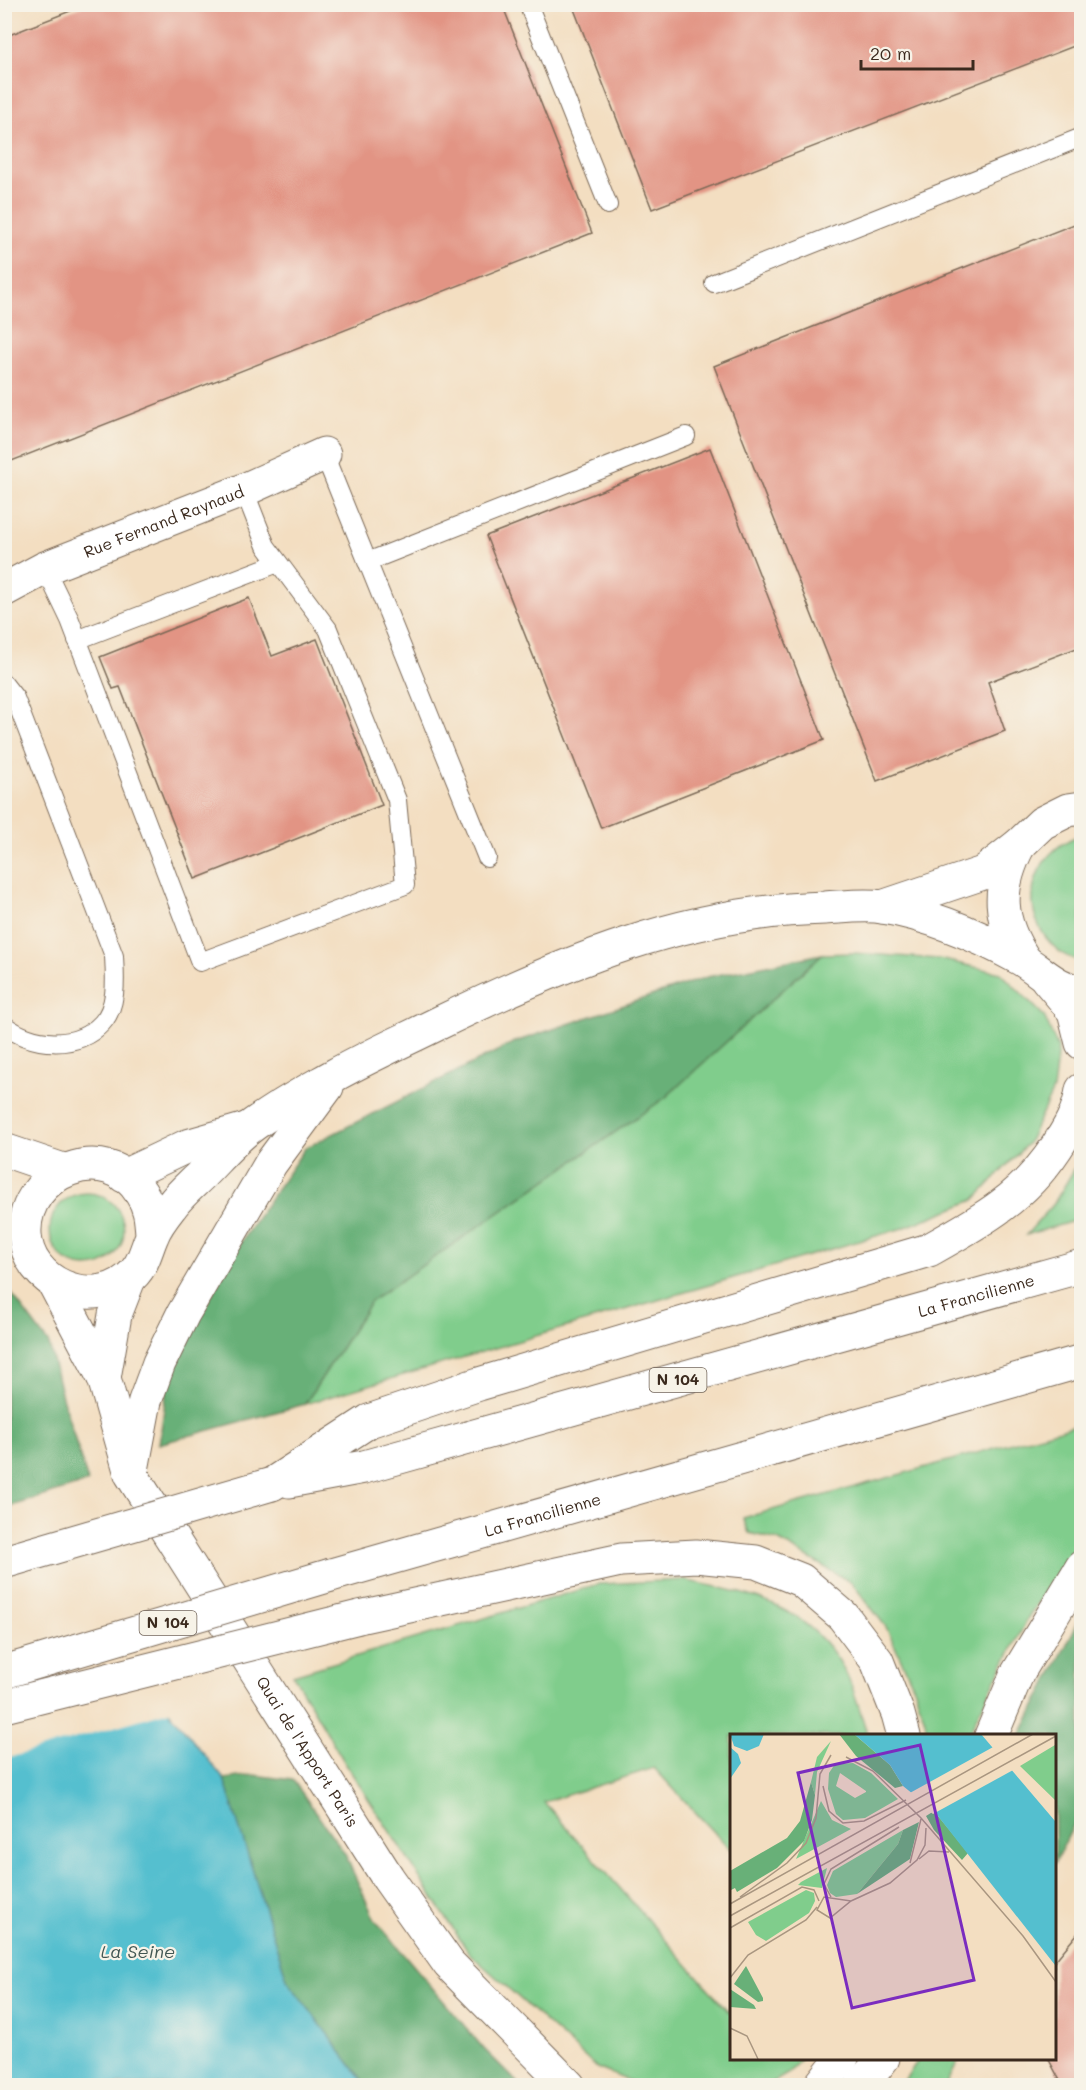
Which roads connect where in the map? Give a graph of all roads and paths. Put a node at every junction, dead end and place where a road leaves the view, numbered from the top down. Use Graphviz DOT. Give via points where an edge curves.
graph roads {
  1 [pos="528,4"];
  2 [pos="1082,137"];
  3 [pos="608,205"];
  4 [pos="714,283"];
  5 [pos="686,435"];
  6 [pos="324,454"];
  7 [pos="244,490"];
  8 [pos="367,562"];
  9 [pos="278,563"];
  10 [pos="45,568"];
  11 [pos="4,590"];
  12 [pos="77,640"];
  13 [pos="4,684"];
  14 [pos="1082,808"];
  15 [pos="1020,844"];
  16 [pos="487,858"];
  17 [pos="882,907"];
  18 [pos="1036,970"];
  19 [pos="1082,992"];
  20 [pos="4,1025"];
  21 [pos="1082,1043"];
  22 [pos="337,1073"];
  23 [pos="1082,1090"];
  24 [pos="248,1129"];
  25 [pos="4,1150"];
  26 [pos="63,1170"];
  27 [pos="124,1176"];
  28 [pos="4,1205"];
  29 [pos="152,1234"];
  30 [pos="25,1235"];
  31 [pos="1082,1266"];
  32 [pos="129,1279"];
  33 [pos="54,1283"];
  34 [pos="1082,1361"];
  35 [pos="104,1378"];
  36 [pos="131,1474"];
  37 [pos="272,1484"];
  38 [pos="4,1562"];
  39 [pos="1082,1567"];
  40 [pos="4,1672"];
  41 [pos="4,1706"];
  42 [pos="903,1734"];
  43 [pos="991,1734"];
  44 [pos="840,2060"];
  45 [pos="881,2060"];
  46 [pos="570,2085"];
  47 [pos="820,2085"];
  48 [pos="861,2085"];
  1 -- 3 [label="lane"];
  2 -- 4 [label="lane"];
  5 -- 8 [label="lane"];
  6 -- 7 [label="main road, Rue Fernand Raynaud"];
  6 -- 8 [label="lane"];
  7 -- 9 [label="lane" via="266,546"];
  7 -- 10 [label="main road, Rue Fernand Raynaud"];
  8 -- 16 [label="lane"];
  9 -- 12 [label="lane"];
  9 -- 12 [label="lane" via="328,629 397,800 405,885 200,962"];
  10 -- 11 [label="main road, Rue Fernand Raynaud"];
  10 -- 12 [label="lane"];
  13 -- 20 [label="lane" via="15,698 114,956 116,991 103,1023 84,1035 57,1044 19,1036"];
  14 -- 15 [label="main road" via="1068,810 1042,823"];
  15 -- 17 [label="main road" via="982,873"];
  15 -- 18 [label="main road" via="1004,882 1003,916 1011,940"];
  17 -- 18 [label="main road" via="968,931"];
  17 -- 22 [label="main road" via="807,908 725,917 623,943 515,986"];
  18 -- 19 [label="main road"];
  18 -- 21 [label="main road" via="1074,1011"];
  22 -- 24 [label="main road"];
  22 -- 36 [label="main road" via="271,1163 183,1314 145,1401"];
  23 -- 37 [label="main road" via="1068,1131 1021,1192 988,1217 929,1250 479,1384 369,1421"];
  24 -- 27 [label="main road" via="187,1146"];
  24 -- 29 [label="main road" via="174,1203"];
  25 -- 26 [label="main road"];
  26 -- 27 [label="main road" via="85,1165"];
  26 -- 30 [label="main road" via="36,1193 26,1213"];
  27 -- 29 [label="main road" via="140,1189 149,1208"];
  28 -- 30 [label="main road"];
  29 -- 32 [label="main road" via="147,1256"];
  30 -- 33 [label="main road" via="37,1268"];
  31 -- 37 [label="main road, La Francilienne / N 104" via="364,1467"];
  32 -- 33 [label="main road" via="97,1293 75,1292"];
  32 -- 35 [label="main road, Quai de l'Apport Paris" via="115,1315"];
  33 -- 35 [label="main road, Quai de l'Apport Paris"];
  34 -- 40 [label="main road, La Francilienne / N 104, bridge"];
  35 -- 36 [label="main road, Quai de l'Apport Paris"];
  36 -- 46 [label="main road, Quai de l'Apport Paris" via="388,1878 449,1964"];
  37 -- 38 [label="main road, La Francilienne / N 104, bridge"];
  39 -- 43 [label="main road" via="1017,1674"];
  41 -- 42 [label="main road, bridge" via="359,1617 621,1560 696,1556 756,1562 801,1580 843,1616 878,1661"];
  44 -- 47 [label="main road"];
  45 -- 48 [label="main road"];
}
